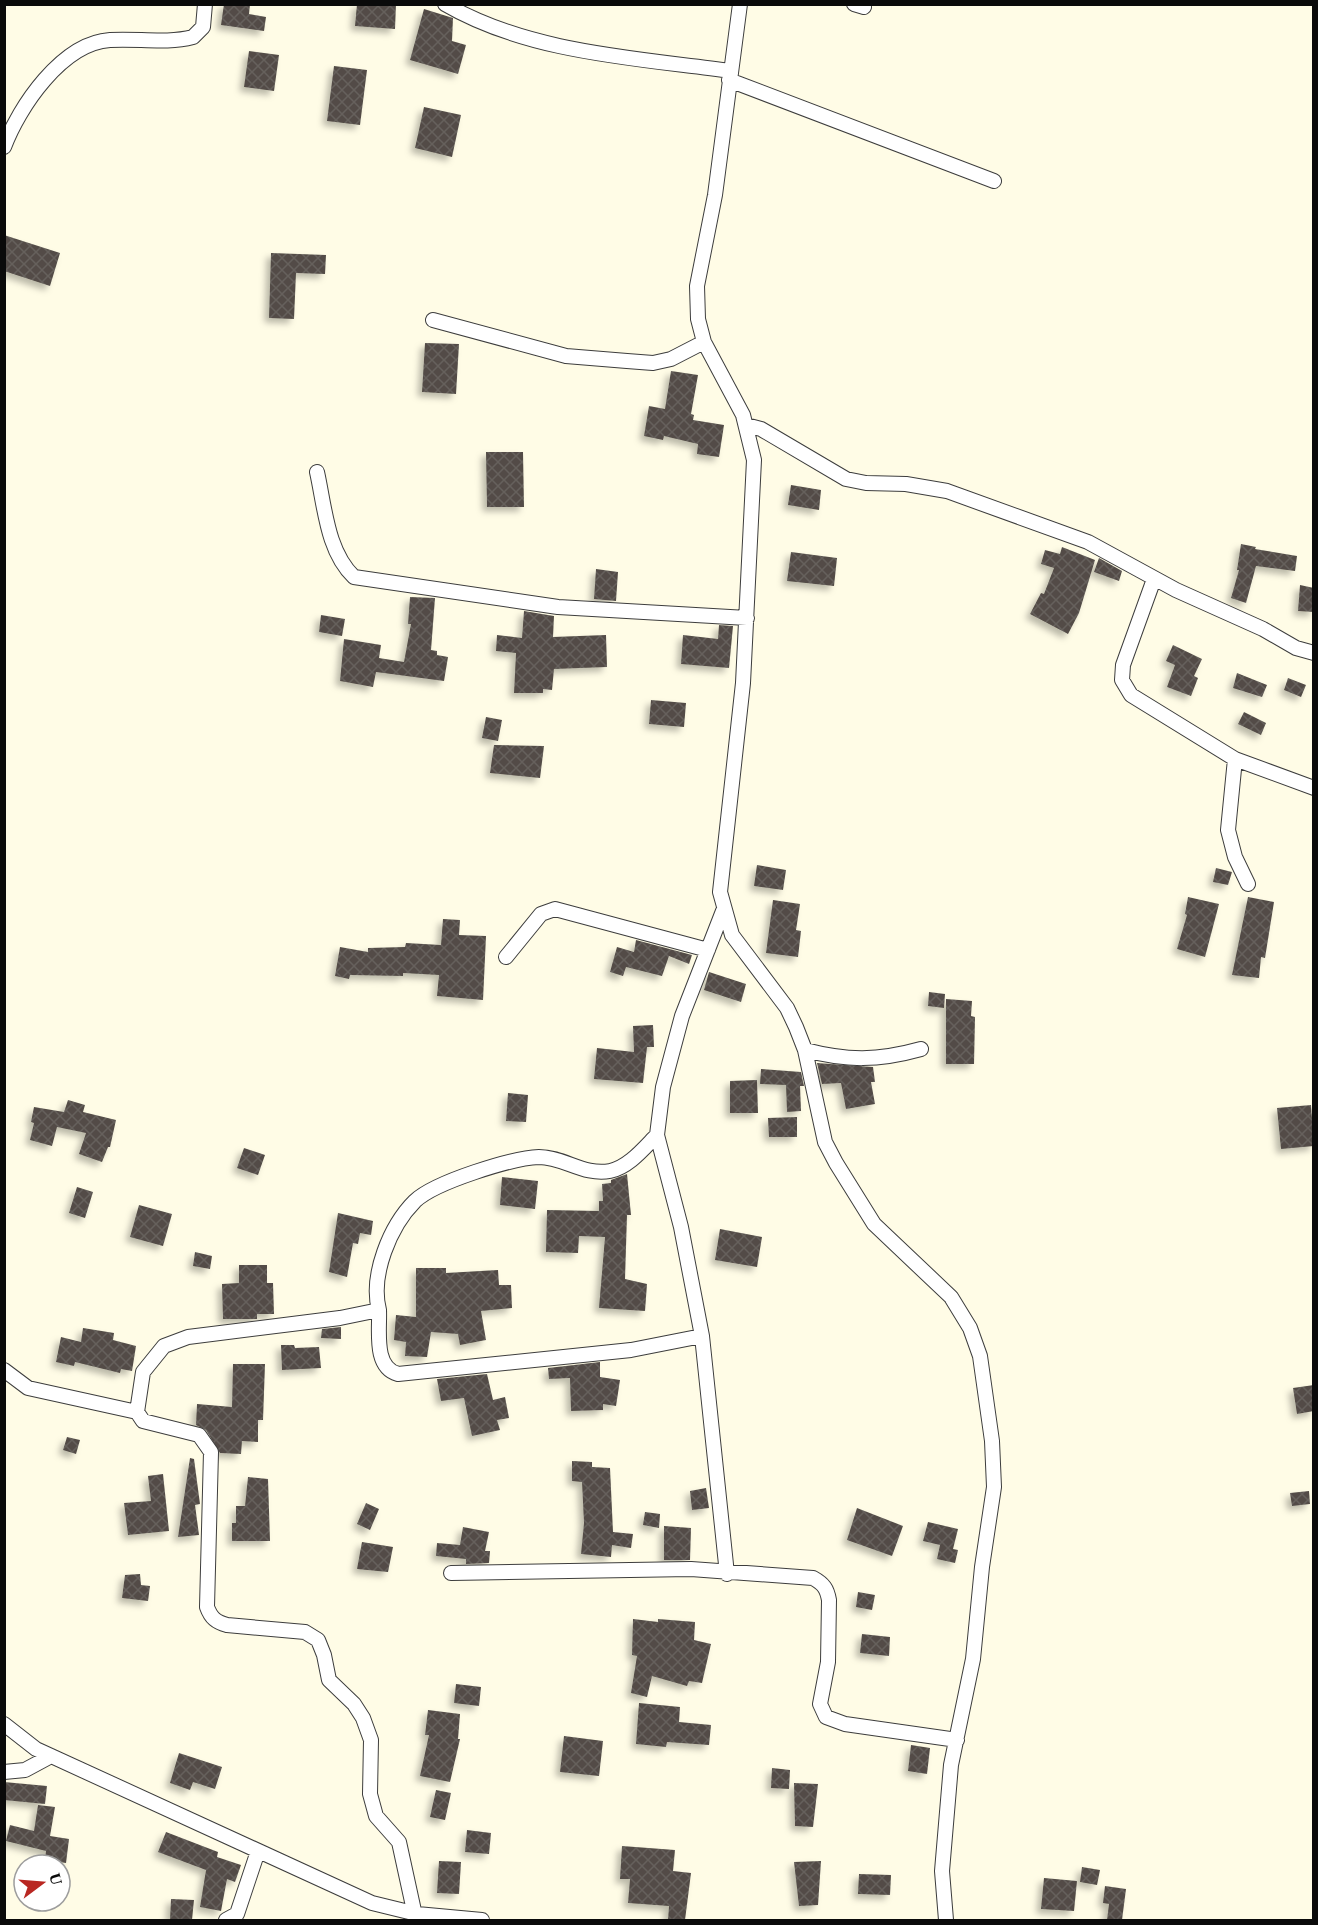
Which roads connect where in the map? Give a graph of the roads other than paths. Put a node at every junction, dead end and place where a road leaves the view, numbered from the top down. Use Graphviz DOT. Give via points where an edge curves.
graph roads {
  1 [pos="205,4"];
  2 [pos="445,4"];
  3 [pos="740,4"];
  4 [pos="469,11"];
  5 [pos="730,76"];
  6 [pos="4,147"];
  7 [pos="994,181"];
  8 [pos="433,320"];
  9 [pos="704,342"];
  10 [pos="746,424"];
  11 [pos="317,472"];
  12 [pos="1154,579"];
  13 [pos="747,618"];
  14 [pos="1314,653"];
  15 [pos="1235,759"];
  16 [pos="1314,788"];
  17 [pos="1248,884"];
  18 [pos="723,911"];
  19 [pos="708,950"];
  20 [pos="506,957"];
  21 [pos="921,1049"];
  22 [pos="804,1050"];
  23 [pos="657,1136"];
  24 [pos="379,1310"];
  25 [pos="702,1336"];
  26 [pos="4,1370"];
  27 [pos="137,1412"];
  28 [pos="451,1573"];
  29 [pos="727,1574"];
  30 [pos="4,1724"];
  31 [pos="957,1740"];
  32 [pos="51,1756"];
  33 [pos="4,1772"];
  34 [pos="258,1851"];
  35 [pos="416,1917"];
  36 [pos="226,1920"];
  37 [pos="482,1920"];
  38 [pos="946,1920"];
  1 -- 6 [label="street" via="203,27 193,37 95,42 53,69 14,121"];
  2 -- 4 [label="street"];
  3 -- 5 [label="street"];
  4 -- 5 [label="street" via="577,50"];
  5 -- 7 [label="street"];
  5 -- 9 [label="street" via="715,195 697,286 698,319"];
  8 -- 9 [label="street" via="566,356 627,361 653,363 671,359"];
  9 -- 10 [label="street"];
  10 -- 12 [label="street" via="846,479 947,491 1088,542"];
  10 -- 13 [label="street" via="754,460"];
  11 -- 13 [label="street" via="333,544 341,565 354,577 558,608"];
  12 -- 14 [label="street" via="1263,628 1296,648"];
  12 -- 15 [label="street" via="1123,665 1122,680 1131,695"];
  13 -- 18 [label="street" via="722,865"];
  15 -- 16 [label="street"];
  15 -- 17 [label="street" via="1228,830"];
  18 -- 19 [label="street"];
  18 -- 22 [label="street" via="732,935 787,1008"];
  19 -- 20 [label="street" via="555,909 542,914"];
  19 -- 23 [label="street" via="682,1016 663,1087"];
  21 -- 22 [label="street" via="887,1058 831,1056"];
  22 -- 31 [label="street" via="825,1142 836,1163 874,1224 951,1297 970,1328 980,1356 994,1487 973,1659"];
  23 -- 24 [label="street" via="613,1171 594,1173 542,1157 519,1159 446,1184 416,1200 395,1226 382,1264 376,1292"];
  23 -- 25 [label="street" via="681,1227"];
  24 -- 25 [label="street" via="380,1349 391,1372 398,1374 631,1350"];
  24 -- 27 [label="street" via="188,1337 164,1346 143,1372"];
  25 -- 29 [label="street"];
  26 -- 27 [label="street" via="28,1388"];
  27 -- 35 [label="street" via="143,1421 198,1435 211,1452 207,1607 210,1617 227,1625 312,1635 324,1655 329,1680 363,1718 371,1740 370,1794 376,1816 399,1842"];
  28 -- 29 [label="street" via="691,1569"];
  29 -- 31 [label="street" via="813,1578 822,1583 829,1600 828,1662 820,1704 826,1717 845,1724"];
  30 -- 32 [label="street"];
  31 -- 38 [label="street" via="951,1765 942,1871"];
  32 -- 33 [label="street" via="25,1770"];
  32 -- 34 [label="street"];
  34 -- 35 [label="street" via="372,1903"];
  34 -- 36 [label="street" via="237,1914"];
  35 -- 37 [label="street"];
}
